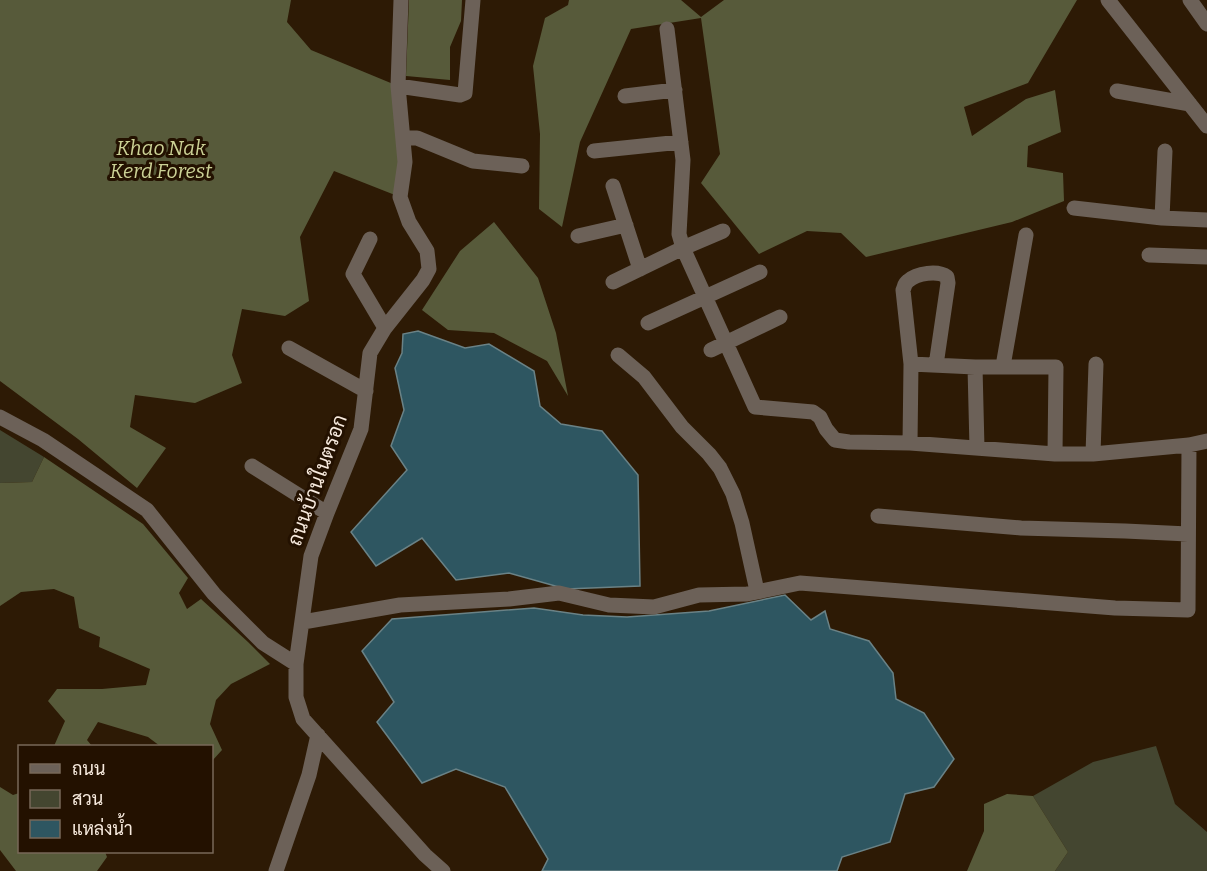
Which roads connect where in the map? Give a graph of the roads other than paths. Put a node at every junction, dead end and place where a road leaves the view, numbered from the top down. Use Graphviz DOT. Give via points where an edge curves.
graph roads {
  1 [pos="402,0"];
  2 [pos="473,0"];
  3 [pos="1108,0"];
  4 [pos="1190,0"];
  5 [pos="1207,24"];
  6 [pos="667,29"];
  7 [pos="398,86"];
  8 [pos="675,90"];
  9 [pos="1117,92"];
  10 [pos="625,96"];
  11 [pos="1190,104"];
  12 [pos="1207,126"];
  13 [pos="403,138"];
  14 [pos="681,142"];
  15 [pos="594,151"];
  16 [pos="1165,151"];
  17 [pos="522,166"];
  18 [pos="614,186"];
  19 [pos="1074,208"];
  20 [pos="1162,218"];
  21 [pos="1207,220"];
  22 [pos="626,225"];
  23 [pos="723,231"];
  24 [pos="1026,235"];
  25 [pos="578,236"];
  26 [pos="370,239"];
  27 [pos="683,248"];
  28 [pos="1149,255"];
  29 [pos="1207,257"];
  30 [pos="640,269"];
  31 [pos="760,272"];
  32 [pos="613,282"];
  33 [pos="706,297"];
  34 [pos="780,317"];
  35 [pos="648,323"];
  36 [pos="385,328"];
  37 [pos="726,343"];
  38 [pos="289,348"];
  39 [pos="711,350"];
  40 [pos="618,355"];
  41 [pos="910,364"];
  42 [pos="1096,364"];
  43 [pos="936,365"];
  44 [pos="1002,366"];
  45 [pos="975,367"];
  46 [pos="366,391"];
  47 [pos="0,417"];
  48 [pos="1207,441"];
  49 [pos="910,443"];
  50 [pos="1189,445"];
  51 [pos="977,448"];
  52 [pos="1055,454"];
  53 [pos="1092,454"];
  54 [pos="252,466"];
  55 [pos="327,513"];
  56 [pos="878,516"];
  57 [pos="1188,534"];
  58 [pos="757,591"];
  59 [pos="303,622"];
  60 [pos="296,664"];
  61 [pos="318,735"];
  62 [pos="276,871"];
  63 [pos="443,871"];
  1 -- 7 [label="street, ถนนบ้านในตรอก"];
  2 -- 7 [label="street" via="465,93"];
  3 -- 11 [label="street"];
  4 -- 5 [label="street"];
  6 -- 8 [label="street"];
  7 -- 13 [label="street, ถนนบ้านในตรอก"];
  8 -- 10 [label="street"];
  8 -- 14 [label="street"];
  9 -- 11 [label="street"];
  11 -- 12 [label="street"];
  13 -- 17 [label="street" via="417,138 473,161"];
  13 -- 36 [label="street, ถนนบ้านในตรอก" via="405,162 400,197 409,222 427,251 429,269"];
  14 -- 15 [label="street"];
  14 -- 27 [label="street" via="679,234"];
  16 -- 20 [label="street"];
  18 -- 22 [label="street"];
  19 -- 20 [label="street"];
  20 -- 21 [label="street"];
  22 -- 25 [label="street"];
  22 -- 30 [label="street"];
  23 -- 27 [label="street"];
  24 -- 44 [label="street"];
  26 -- 36 [label="street" via="353,274"];
  27 -- 30 [label="street"];
  27 -- 33 [label="street"];
  28 -- 29 [label="street"];
  30 -- 32 [label="street"];
  31 -- 33 [label="street"];
  33 -- 35 [label="street"];
  33 -- 37 [label="street"];
  34 -- 37 [label="street"];
  36 -- 46 [label="street, ถนนบ้านในตรอก" via="370,353"];
  37 -- 39 [label="street"];
  37 -- 49 [label="street" via="755,407 813,412 836,440"];
  38 -- 46 [label="street"];
  40 -- 58 [label="street" via="644,377 682,428 720,468 742,522"];
  41 -- 43 [label="street"];
  41 -- 43 [label="street" via="903,290 910,279 939,273 948,277 948,283"];
  41 -- 49 [label="street"];
  42 -- 53 [label="street"];
  43 -- 45 [label="street"];
  44 -- 45 [label="street"];
  44 -- 52 [label="street" via="1056,367"];
  45 -- 51 [label="street"];
  46 -- 55 [label="street, ถนนบ้านในตรอก" via="361,429"];
  47 -- 60 [label="street" via="43,440 147,510 214,594 263,643"];
  48 -- 50 [label="street"];
  49 -- 51 [label="street"];
  50 -- 53 [label="street"];
  50 -- 57 [label="street"];
  51 -- 52 [label="street"];
  52 -- 53 [label="street"];
  54 -- 55 [label="street"];
  55 -- 59 [label="street, ถนนบ้านในตรอก" via="311,556"];
  56 -- 57 [label="street" via="1022,528"];
  57 -- 58 [label="street" via="1188,610 1115,608 800,583"];
  58 -- 59 [label="street" via="699,595 654,608 609,605 559,593 400,605"];
  59 -- 60 [label="street, ถนนบ้านในตรอก"];
  60 -- 61 [label="street, ถนนบ้านในตรอก" via="296,697 303,718"];
  61 -- 62 [label="street" via="309,775"];
  61 -- 63 [label="street, ถนนบ้านในตรอก"];
}
